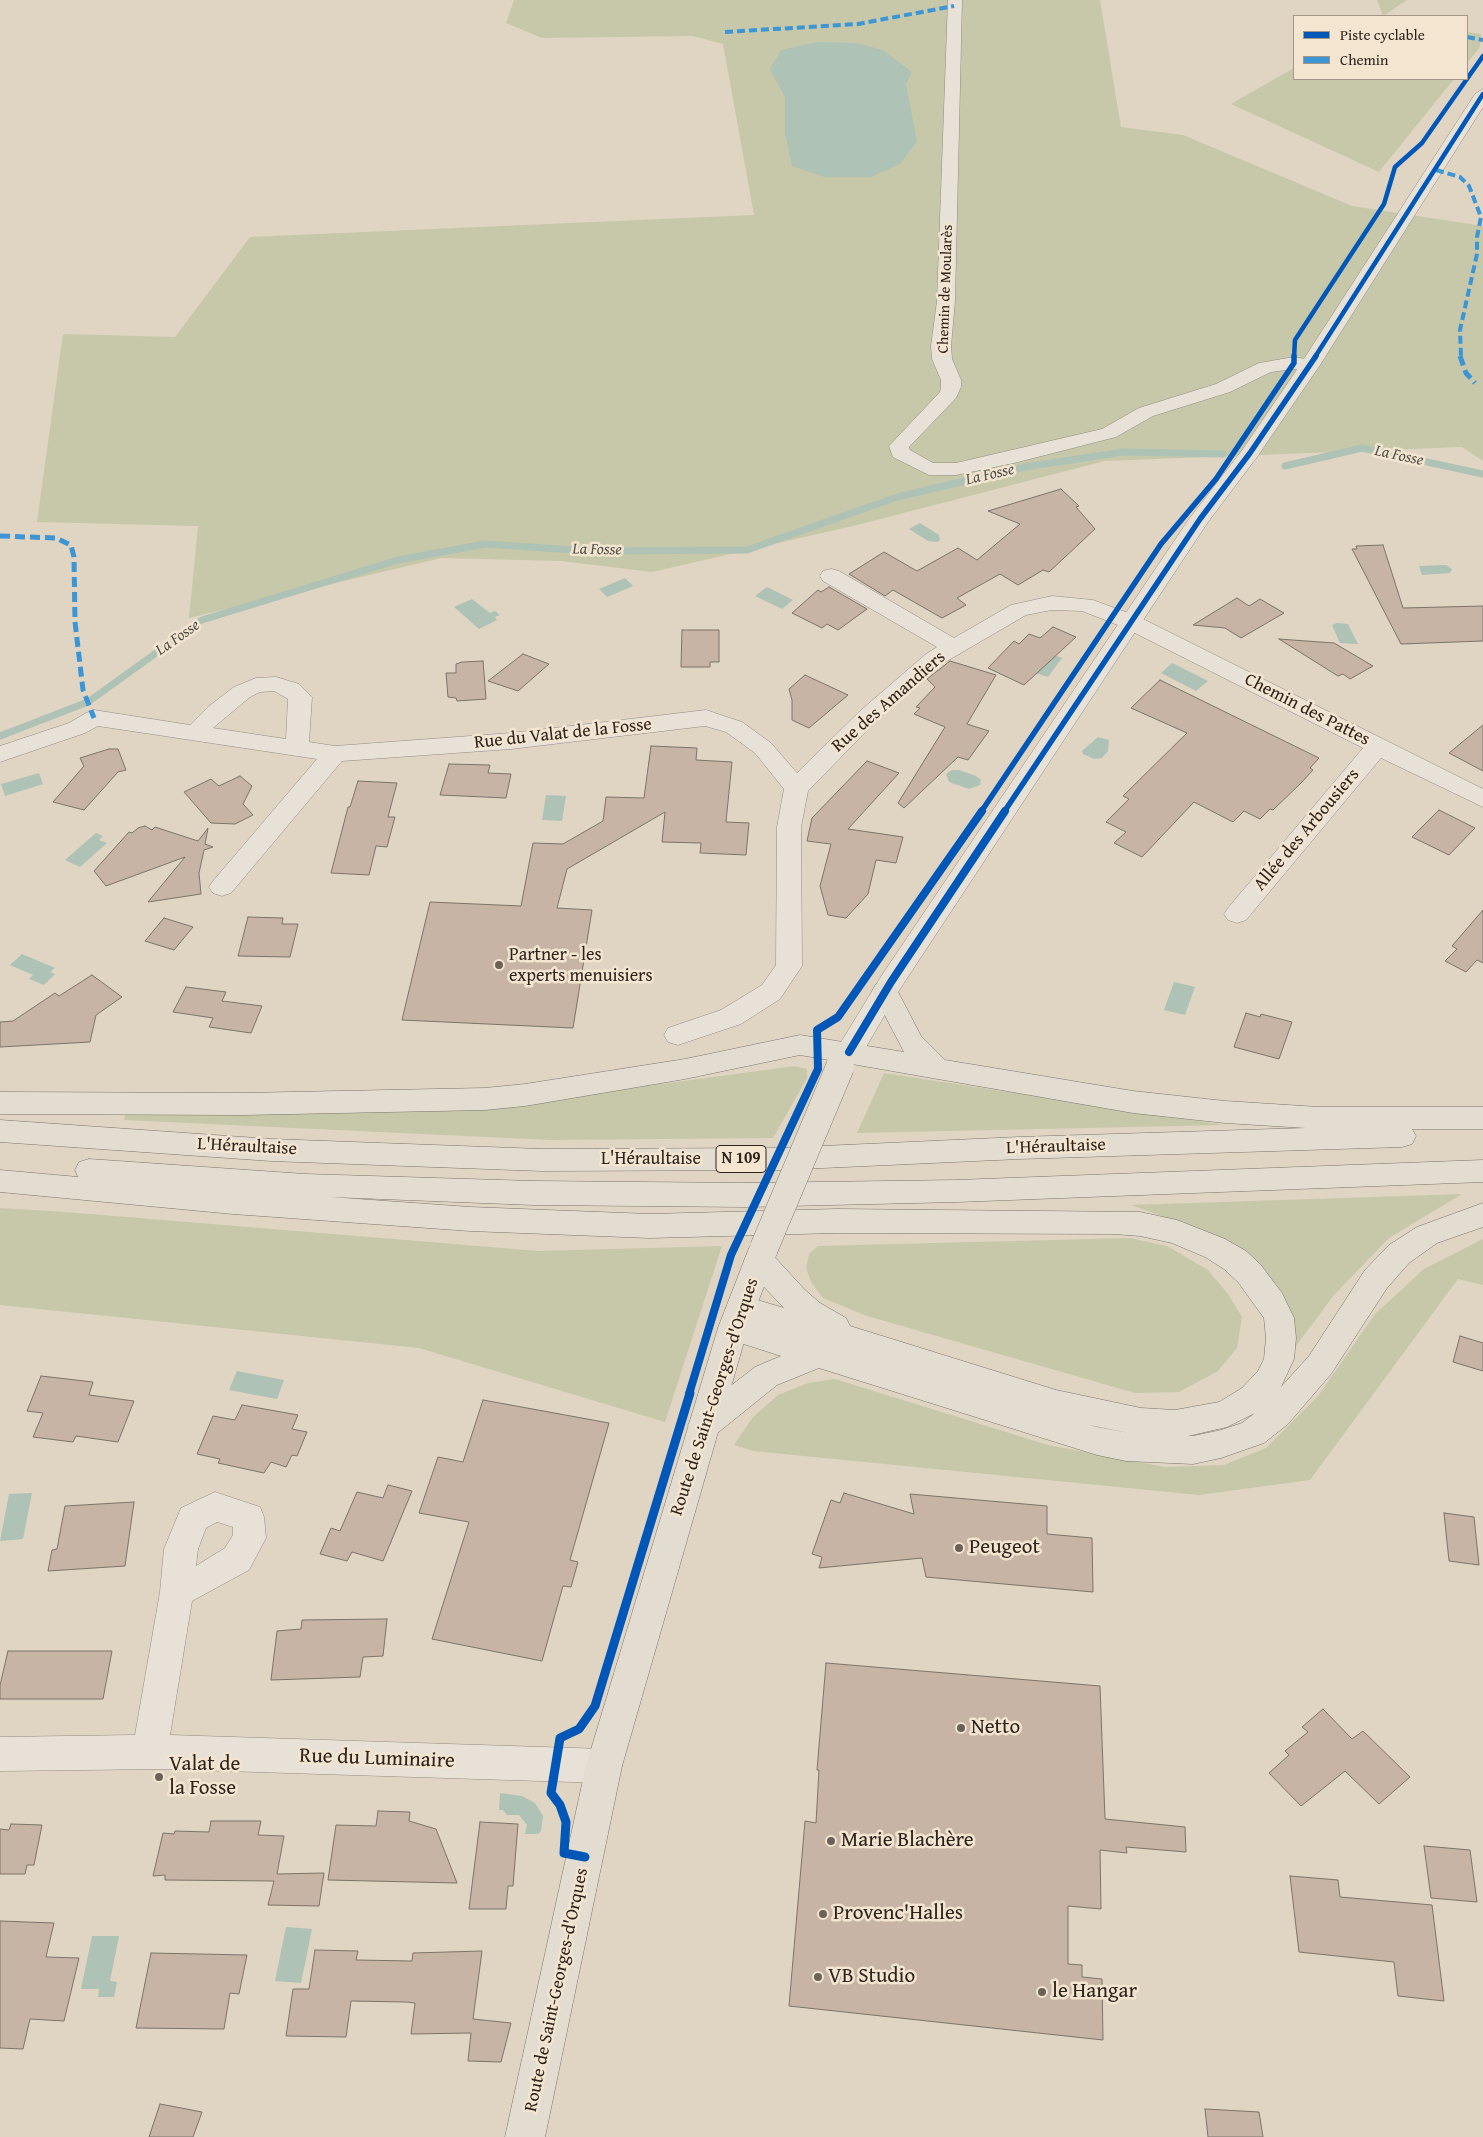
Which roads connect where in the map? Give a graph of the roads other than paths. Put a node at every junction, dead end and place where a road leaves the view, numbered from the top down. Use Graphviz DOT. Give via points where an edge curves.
graph roads {
  1 [pos="955,0"];
  2 [pos="1483,94"];
  3 [pos="1310,365"];
  4 [pos="831,576"];
  5 [pos="1131,622"];
  6 [pos="953,647"];
  7 [pos="194,734"];
  8 [pos="1378,746"];
  9 [pos="297,749"];
  10 [pos="0,754"];
  11 [pos="335,754"];
  12 [pos="796,788"];
  13 [pos="1483,799"];
  14 [pos="222,887"];
  15 [pos="1238,914"];
  16 [pos="885,991"];
  17 [pos="678,1035"];
  18 [pos="844,1060"];
  19 [pos="938,1069"];
  20 [pos="0,1104"];
  21 [pos="1483,1118"];
  22 [pos="0,1131"];
  23 [pos="1483,1132"];
  24 [pos="0,1164"];
  25 [pos="1483,1171"];
  26 [pos="0,1181"];
  27 [pos="1483,1215"];
  28 [pos="762,1254"];
  29 [pos="737,1318"];
  30 [pos="860,1341"];
  31 [pos="820,1354"];
  32 [pos="704,1424"];
  33 [pos="177,1592"];
  34 [pos="150,1752"];
  35 [pos="0,1754"];
  36 [pos="604,1766"];
  37 [pos="525,2137"];
  1 -- 3 [label="street, Chemin de Moularès" via="946,301 941,346 951,388 949,394 899,446 900,453 929,469 956,469 1014,458 1109,433 1146,412 1223,388 1266,367 1294,363"];
  2 -- 3 [label="street, Route de Saint-Georges-d'Orques"];
  3 -- 5 [label="street, Route de Saint-Georges-d'Orques"];
  4 -- 6 [label="street"];
  5 -- 6 [label="street, Rue des Amandiers" via="1085,605 1052,603 1019,610"];
  5 -- 8 [label="street, Chemin des Pattes"];
  5 -- 16 [label="street, Route de Saint-Georges-d'Orques"];
  6 -- 12 [label="street, Rue des Amandiers" via="934,659 868,716"];
  7 -- 9 [label="street, Rue du Valat de la Fosse"];
  7 -- 9 [label="street" via="242,692 256,685 276,684 291,689 300,697"];
  7 -- 10 [label="street, Rue du Valat de la Fosse" via="94,718 77,728"];
  8 -- 13 [label="street, Chemin des Pattes"];
  8 -- 15 [label="street, Allée des Arbousiers"];
  9 -- 11 [label="street, Rue du Valat de la Fosse"];
  11 -- 12 [label="street, Rue du Valat de la Fosse" via="511,741 706,718 734,727 763,748"];
  11 -- 14 [label="street"];
  12 -- 17 [label="street" via="789,827 789,966 771,992 731,1016"];
  16 -- 18 [label="street, Route de Saint-Georges-d'Orques"];
  16 -- 19 [label="main road" via="911,1043"];
  18 -- 19 [label="main road"];
  18 -- 20 [label="main road" via="800,1045 685,1069 525,1096 485,1099 243,1104"];
  18 -- 28 [label="main road, Route de Saint-Georges-d'Orques, bridge"];
  19 -- 21 [label="main road" via="1133,1102 1225,1112 1319,1118"];
  22 -- 23 [label="main road, L'Héraultaise / N 109" via="271,1150 542,1160 779,1159"];
  24 -- 25 [label="main road, L'Héraultaise / N 109" via="305,1185 533,1193 737,1195 957,1191"];
  26 -- 30 [label="main road" via="470,1219 650,1226 837,1221 1114,1222 1150,1226 1196,1239 1234,1260 1249,1273 1271,1302 1281,1338 1279,1359 1269,1380 1253,1398 1227,1413 1175,1424 1117,1418 1056,1404"];
  27 -- 31 [label="main road" via="1427,1235 1399,1254 1376,1278 1320,1365 1277,1414 1253,1433 1193,1450 1126,1447 1097,1441"];
  28 -- 29 [label="main road, Route de Saint-Georges-d'Orques"];
  28 -- 30 [label="main road" via="794,1299 809,1312"];
  29 -- 30 [label="main road"];
  29 -- 31 [label="main road"];
  29 -- 32 [label="main road, Route de Saint-Georges-d'Orques"];
  31 -- 32 [label="main road" via="766,1376"];
  32 -- 36 [label="main road, Route de Saint-Georges-d'Orques"];
  33 -- 34 [label="street"];
  34 -- 35 [label="street, Rue du Luminaire"];
  34 -- 36 [label="street, Rue du Luminaire"];
  36 -- 37 [label="main road, Route de Saint-Georges-d'Orques"];
}
